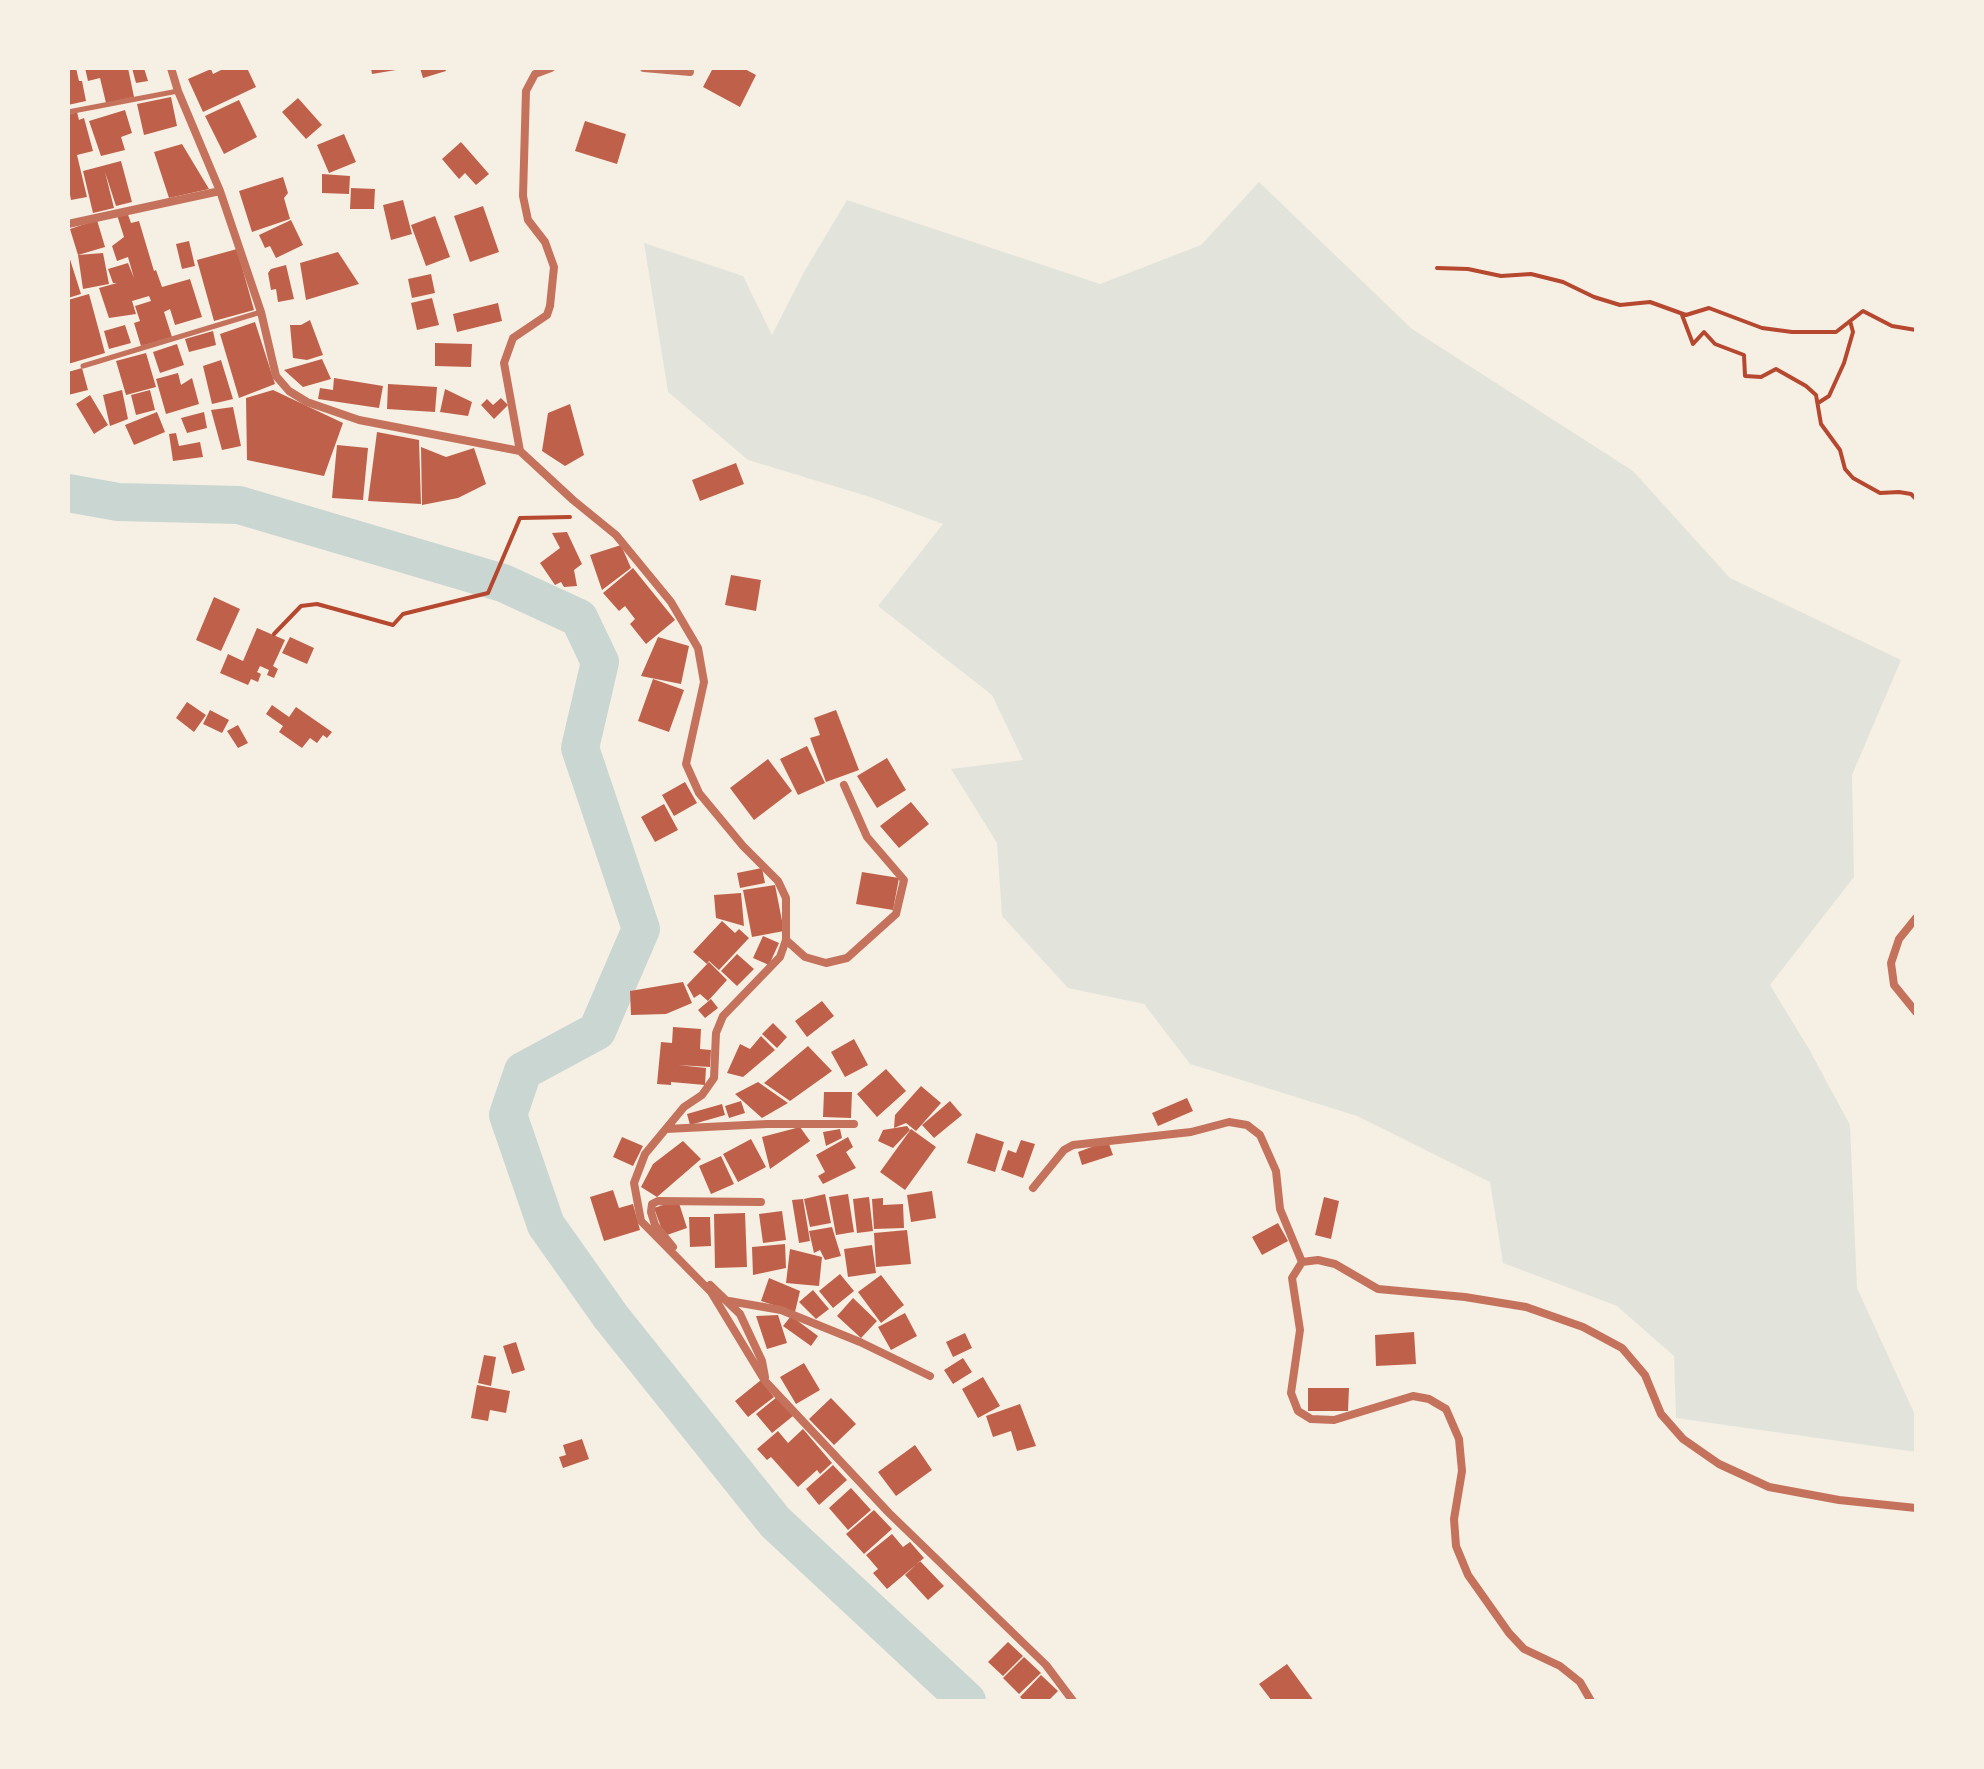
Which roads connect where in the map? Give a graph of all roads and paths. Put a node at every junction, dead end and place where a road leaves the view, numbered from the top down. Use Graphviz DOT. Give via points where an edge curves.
graph roads {
  1 [pos="171,68"];
  2 [pos="551,68"];
  3 [pos="644,68"];
  4 [pos="690,72"];
  5 [pos="178,91"];
  6 [pos="68,112"];
  7 [pos="220,191"];
  8 [pos="68,224"];
  9 [pos="1437,268"];
  10 [pos="261,312"];
  11 [pos="1682,314"];
  12 [pos="1850,321"];
  13 [pos="1916,330"];
  14 [pos="83,366"];
  15 [pos="1818,403"];
  16 [pos="520,451"];
  17 [pos="1916,499"];
  18 [pos="592,516"];
  19 [pos="274,634"];
  20 [pos="844,785"];
  21 [pos="1916,918"];
  22 [pos="786,940"];
  23 [pos="1916,1012"];
  24 [pos="854,1124"];
  25 [pos="666,1129"];
  26 [pos="1033,1188"];
  27 [pos="761,1202"];
  28 [pos="1302,1262"];
  29 [pos="729,1301"];
  30 [pos="930,1376"];
  31 [pos="765,1381"];
  32 [pos="1916,1508"];
  33 [pos="1073,1701"];
  34 [pos="1591,1701"];
  1 -- 5 [label="street"];
  2 -- 16 [label="street" via="535,74 526,91 523,196 528,220 545,242 554,267 547,315 513,338 504,363"];
  3 -- 4 [label="street"];
  5 -- 6 [label="lane"];
  5 -- 7 [label="street"];
  7 -- 8 [label="street"];
  7 -- 10 [label="street"];
  9 -- 11 [label="path" via="1531,274 1620,305 1650,302"];
  10 -- 14 [label="lane"];
  10 -- 16 [label="street" via="276,376 307,402 359,420"];
  11 -- 12 [label="path" via="1709,308 1762,328 1792,332 1836,332"];
  11 -- 15 [label="path" via="1693,344 1704,332 1715,344 1744,355 1745,376 1761,377 1776,369 1806,386"];
  12 -- 13 [label="path" via="1863,311 1892,326"];
  12 -- 15 [label="path" via="1853,332 1844,363 1829,396"];
  15 -- 17 [label="path" via="1821,424 1853,478 1880,493 1911,494"];
  16 -- 18 [label="street"];
  18 -- 19 [label="path" via="520,518 488,593 403,614 393,625 317,604 301,606"];
  18 -- 22 [label="street" via="616,535 671,602 698,648 704,682 686,764 699,793 778,881 786,898"];
  20 -- 22 [label="street" via="867,837 904,880 896,914 847,958 826,963 805,957"];
  21 -- 23 [label="street" via="1899,939 1891,963 1894,985"];
  22 -- 25 [label="street" via="780,957 723,1016 716,1033 714,1078"];
  24 -- 25 [label="street"];
  25 -- 31 [label="street" via="645,1154 634,1183 641,1221 711,1292"];
  26 -- 28 [label="street" via="1073,1145 1191,1132 1229,1122 1247,1125 1260,1135 1276,1171 1280,1209"];
  27 -- 29 [label="street" via="674,1199 652,1204 655,1225"];
  28 -- 32 [label="street" via="1335,1264 1378,1289 1526,1307 1583,1327 1622,1348 1645,1375 1661,1414 1683,1439 1719,1464 1769,1487"];
  28 -- 34 [label="street" via="1292,1278 1300,1330 1291,1393 1298,1411 1311,1419 1334,1420 1413,1396 1446,1409 1459,1439 1462,1471 1454,1519 1456,1546 1468,1575 1524,1649 1560,1666 1580,1682"];
  29 -- 30 [label="street" via="781,1310"];
  29 -- 31 [label="street" via="751,1334"];
  31 -- 33 [label="street" via="889,1513 1046,1665"];
}
